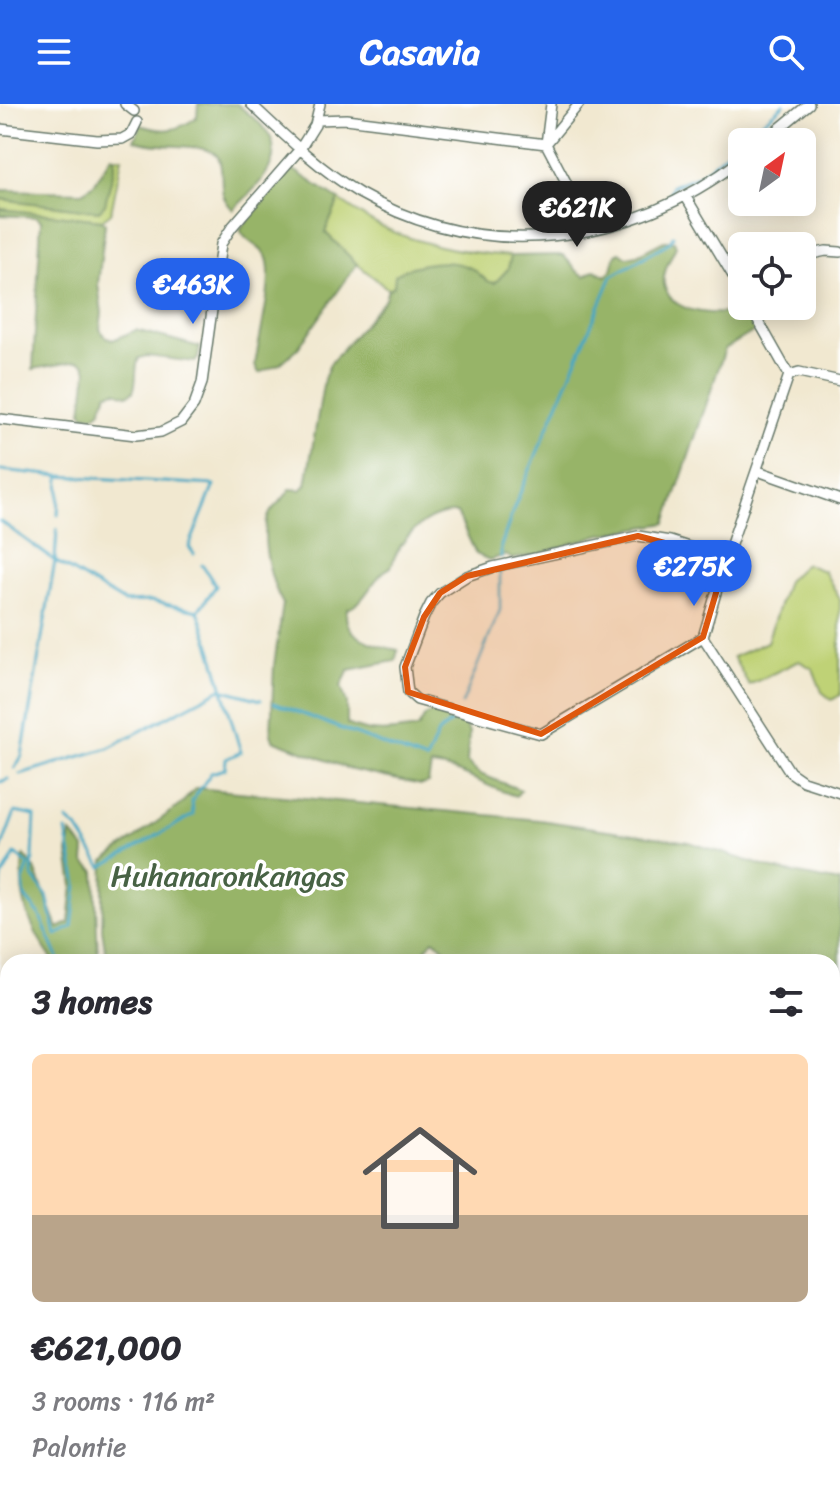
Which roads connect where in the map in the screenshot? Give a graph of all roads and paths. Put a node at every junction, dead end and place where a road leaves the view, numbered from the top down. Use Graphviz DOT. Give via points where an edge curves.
graph roads {
  1 [pos="251,104"];
  2 [pos="320,104"];
  3 [pos="551,104"];
  4 [pos="579,104"];
  5 [pos="809,104"];
  6 [pos="317,120"];
  7 [pos="137,122"];
  8 [pos="780,128"];
  9 [pos="0,129"];
  10 [pos="546,144"];
  11 [pos="300,149"];
  12 [pos="728,168"];
  13 [pos="686,197"];
  14 [pos="577,233"];
  15 [pos="840,252"];
  16 [pos="816,253"];
  17 [pos="728,265"];
  18 [pos="152,290"];
  19 [pos="214,298"];
  20 [pos="758,320"];
  21 [pos="789,375"];
  22 [pos="840,381"];
  23 [pos="0,419"];
  24 [pos="758,471"];
  25 [pos="840,500"];
  26 [pos="726,559"];
  27 [pos="703,637"];
  28 [pos="840,793"];
  1 -- 11 [label="street"];
  2 -- 6 [label="street"];
  3 -- 10 [label="street"];
  4 -- 10 [label="street"];
  5 -- 8 [label="street"];
  6 -- 10 [label="street" via="346,119"];
  6 -- 11 [label="street"];
  7 -- 9 [label="street" via="131,134 111,141"];
  10 -- 14 [label="street" via="566,182"];
  11 -- 14 [label="street" via="360,193 429,223 496,236"];
  11 -- 19 [label="street" via="226,235 218,254"];
  12 -- 13 [label="street"];
  13 -- 14 [label="street"];
  13 -- 17 [label="street"];
  15 -- 16 [label="street"];
  18 -- 19 [label="street"];
  19 -- 23 [label="street" via="198,395 188,414 171,428 136,435"];
  20 -- 21 [label="street"];
  21 -- 22 [label="street" via="799,372"];
  21 -- 24 [label="street"];
  24 -- 25 [label="street"];
  24 -- 26 [label="street"];
  26 -- 27 [label="street"];
  26 -- 27 [label="street" via="638,536 467,576 431,603 405,667 408,692 417,700 541,734"];
  27 -- 28 [label="street" via="790,772"];
}
